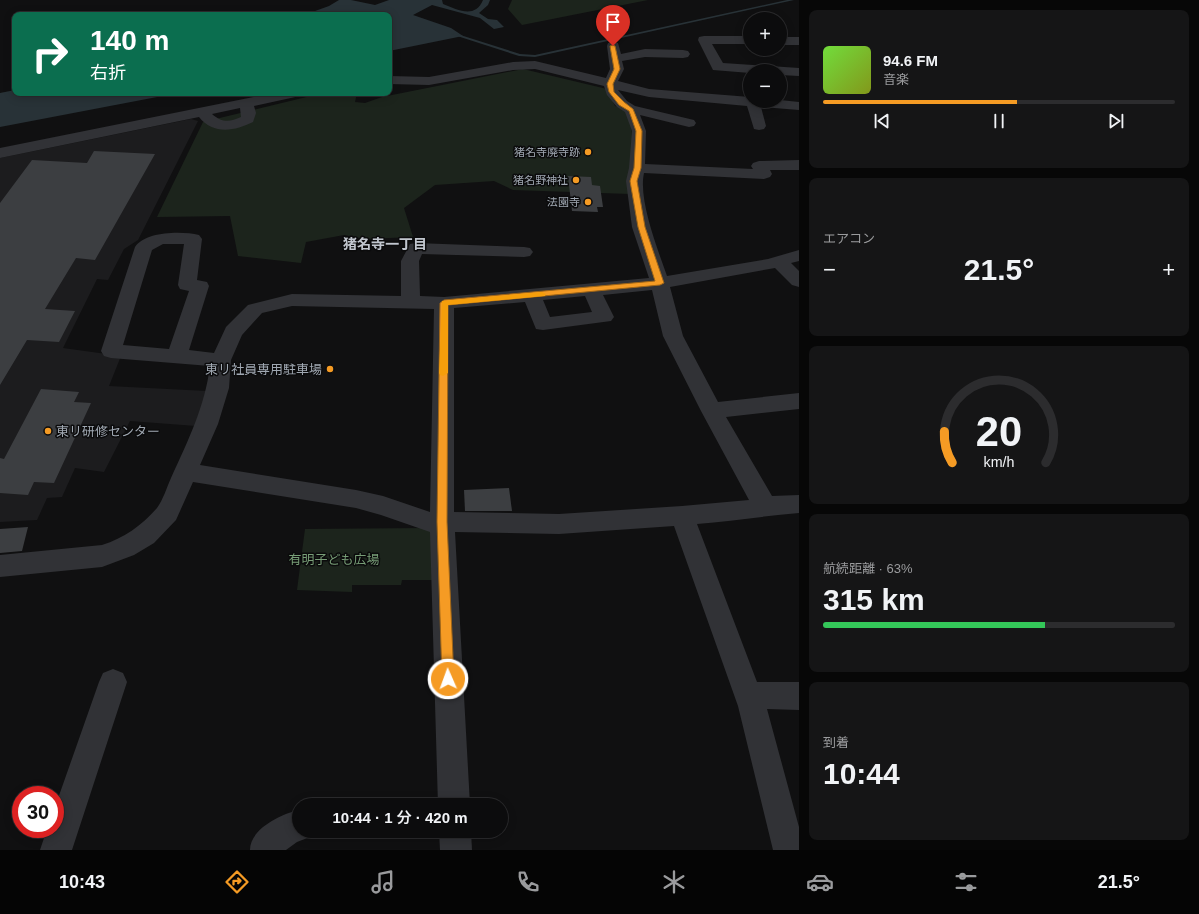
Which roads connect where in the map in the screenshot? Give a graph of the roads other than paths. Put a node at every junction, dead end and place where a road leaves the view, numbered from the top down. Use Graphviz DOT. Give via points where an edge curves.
graph roads {
  1 [pos="743,40"];
  2 [pos="787,41"];
  3 [pos="799,41"];
  4 [pos="683,54"];
  5 [pos="799,72"];
  6 [pos="392,80"];
  7 [pos="610,84"];
  8 [pos="280,96"];
  9 [pos="743,101"];
  10 [pos="787,105"];
  11 [pos="799,106"];
  12 [pos="754,108"];
  13 [pos="631,110"];
  14 [pos="689,123"];
  15 [pos="758,126"];
  16 [pos="0,153"];
  17 [pos="799,165"];
  18 [pos="637,168"];
  19 [pos="524,252"];
  20 [pos="799,255"];
  21 [pos="778,262"];
  22 [pos="799,281"];
  23 [pos="660,283"];
  24 [pos="592,290"];
  25 [pos="532,295"];
  26 [pos="411,302"];
  27 [pos="444,303"];
  28 [pos="178,356"];
  29 [pos="221,360"];
  30 [pos="799,401"];
  31 [pos="712,411"];
  32 [pos="186,472"];
  33 [pos="799,504"];
  34 [pos="765,506"];
  35 [pos="682,516"];
  36 [pos="442,522"];
  37 [pos="0,566"];
  38 [pos="113,682"];
  39 [pos="748,695"];
  40 [pos="799,696"];
  41 [pos="454,798"];
  42 [pos="292,828"];
  43 [pos="455,838"];
  44 [pos="56,850"];
  45 [pos="266,850"];
  46 [pos="456,850"];
  47 [pos="789,850"];
  1 -- 5 [label="street" via="704,40 718,67"];
  2 -- 3 [label="street"];
  4 -- 7 [label="street" via="614,53 617,69"];
  6 -- 7 [label="street" via="435,80 535,65"];
  7 -- 9 [label="street" via="661,94"];
  7 -- 13 [label="street" via="612,92"];
  8 -- 16 [label="street"];
  10 -- 11 [label="street"];
  12 -- 15 [label="street"];
  13 -- 14 [label="street"];
  13 -- 18 [label="street" via="639,131"];
  17 -- 18 [label="street" via="759,166 764,174"];
  18 -- 23 [label="street" via="634,181 641,227"];
  19 -- 26 [label="street" via="416,248 410,261"];
  20 -- 21 [label="street"];
  21 -- 22 [label="street"];
  21 -- 23 [label="street"];
  23 -- 24 [label="street"];
  23 -- 31 [label="street" via="673,336"];
  24 -- 25 [label="street"];
  24 -- 25 [label="street" via="604,317 543,324"];
  25 -- 27 [label="street"];
  26 -- 27 [label="street"];
  26 -- 29 [label="street" via="292,300 255,309 233,332"];
  27 -- 36 [label="street"];
  28 -- 28 [label="street" via="111,351 144,247 152,241 168,237 193,239 187,284 200,286"];
  28 -- 29 [label="street"];
  29 -- 32 [label="street" via="213,406"];
  30 -- 31 [label="street"];
  31 -- 34 [label="street"];
  32 -- 36 [label="street" via="356,499 428,522"];
  32 -- 37 [label="street" via="167,513 145,536 125,548 102,556"];
  33 -- 34 [label="street"];
  34 -- 35 [label="street"];
  35 -- 36 [label="street" via="559,524"];
  35 -- 39 [label="street"];
  36 -- 41 [label="street"];
  38 -- 44 [label="street"];
  39 -- 40 [label="street"];
  39 -- 47 [label="street"];
  42 -- 45 [label="street" via="266,845"];
  43 -- 46 [label="street"];
}
